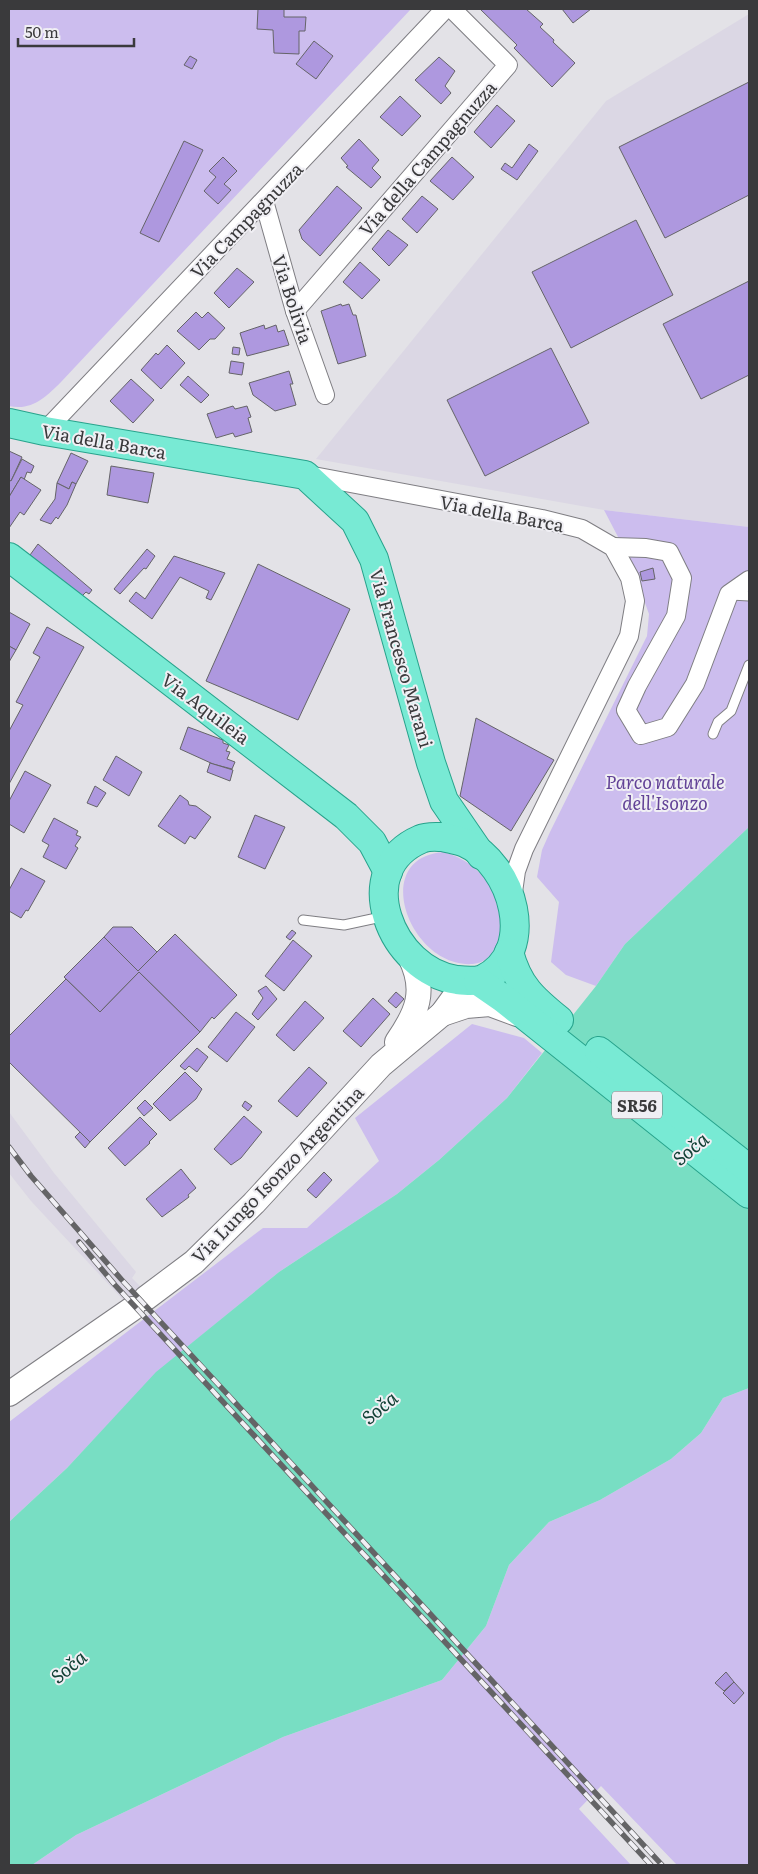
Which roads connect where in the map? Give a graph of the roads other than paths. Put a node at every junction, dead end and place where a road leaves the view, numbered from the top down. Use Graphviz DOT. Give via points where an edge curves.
graph roads {
  1 [pos="445,9"];
  2 [pos="452,9"];
  3 [pos="264,201"];
  4 [pos="295,312"];
  5 [pos="325,395"];
  6 [pos="9,423"];
  7 [pos="45,431"];
  8 [pos="305,475"];
  9 [pos="613,547"];
  10 [pos="9,557"];
  11 [pos="749,580"];
  12 [pos="729,594"];
  13 [pos="749,596"];
  14 [pos="749,665"];
  15 [pos="713,734"];
  16 [pos="481,855"];
  17 [pos="388,872"];
  18 [pos="512,900"];
  19 [pos="386,916"];
  20 [pos="303,920"];
  21 [pos="509,952"];
  22 [pos="410,957"];
  23 [pos="472,981"];
  24 [pos="529,1008"];
  25 [pos="442,1014"];
  26 [pos="381,1065"];
  27 [pos="749,1169"];
  28 [pos="749,1194"];
  29 [pos="9,1394"];
  1 -- 3 [label="street, Via Campagnuzza"];
  2 -- 4 [label="street, Via della Campagnuzza" via="508,65"];
  3 -- 4 [label="street, Via Bolivia"];
  3 -- 7 [label="street, Via Campagnuzza"];
  4 -- 5 [label="street, Via Bolivia"];
  6 -- 7 [label="main road, Via della Barca"];
  7 -- 8 [label="main road, Via della Barca"];
  8 -- 9 [label="street, Via della Barca" via="542,519 582,529"];
  8 -- 16 [label="main road, Via Francesco Marani" via="355,521 374,559 444,800"];
  9 -- 12 [label="street" via="669,552 682,578 676,616 626,710 640,735 668,727 691,691"];
  9 -- 18 [label="street" via="630,578 635,601 629,636 524,849 516,871"];
  10 -- 17 [label="main road, Via Aquileia" via="346,816 372,842"];
  11 -- 12 [label="street"];
  12 -- 13 [label="lane"];
  14 -- 15 [label="lane" via="731,711 718,722"];
  16 -- 17 [label="main road" via="466,843 443,837 422,838 400,850"];
  16 -- 18 [label="main road" via="493,866"];
  17 -- 19 [label="main road" via="384,891"];
  18 -- 21 [label="main road" via="516,916"];
  19 -- 20 [label="lane" via="344,925"];
  19 -- 22 [label="main road"];
  21 -- 23 [label="main road" via="495,973"];
  21 -- 24 [label="main road, SR56"];
  22 -- 23 [label="main road" via="449,979"];
  22 -- 26 [label="main road, Via Lungo Isonzo Argentina" via="420,984 414,1016"];
  23 -- 24 [label="main road, SR56" via="504,999"];
  23 -- 25 [label="main road, Via Lungo Isonzo Argentina"];
  24 -- 25 [label="main road" via="490,1004 466,1006"];
  24 -- 27 [label="main road, SR56"];
  24 -- 28 [label="main road, SR56"];
  25 -- 26 [label="main road, Via Lungo Isonzo Argentina"];
  26 -- 29 [label="main road, Via Lungo Isonzo Argentina" via="254,1203 194,1262"];
}
